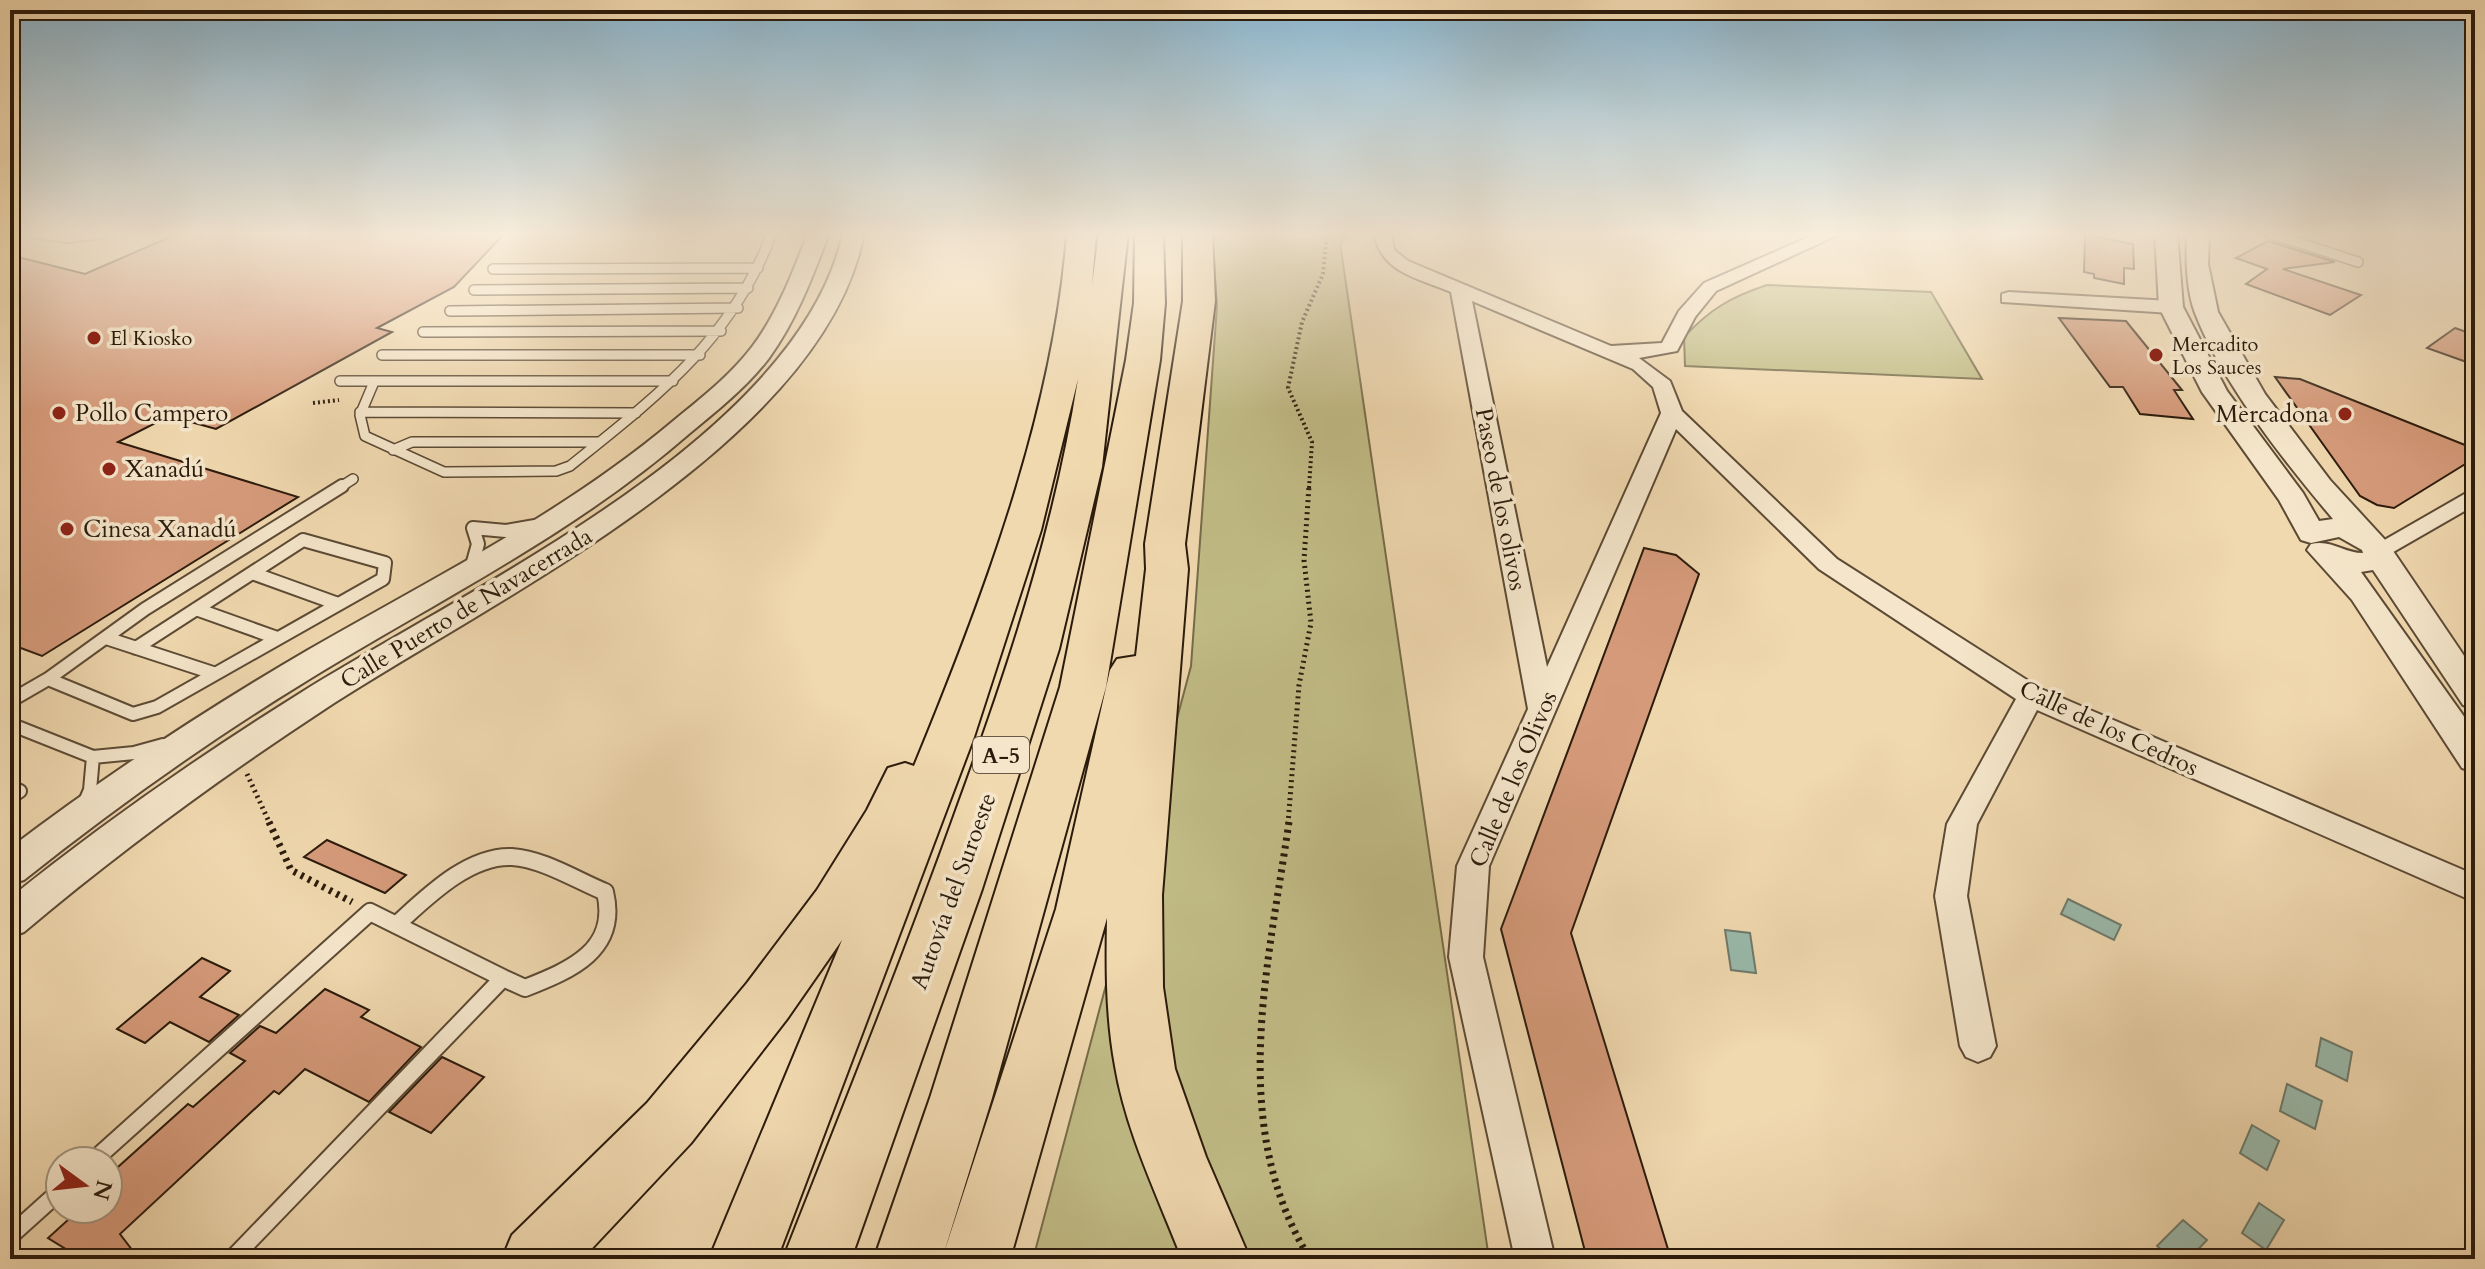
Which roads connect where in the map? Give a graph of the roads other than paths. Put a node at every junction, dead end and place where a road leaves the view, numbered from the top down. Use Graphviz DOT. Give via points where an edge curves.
graph roads {
  1 [pos="746,292"];
  2 [pos="795,292"];
  3 [pos="835,292"];
  4 [pos="1074,292"];
  5 [pos="1106,292"];
  6 [pos="1149,292"];
  7 [pos="1182,292"];
  8 [pos="1199,292"];
  9 [pos="1461,292"];
  10 [pos="1468,292"];
  11 [pos="1706,292"];
  12 [pos="2170,292"];
  13 [pos="2202,292"];
  14 [pos="2009,298"];
  15 [pos="2171,307"];
  16 [pos="738,308"];
  17 [pos="450,311"];
  18 [pos="721,331"];
  19 [pos="423,332"];
  20 [pos="1670,347"];
  21 [pos="1605,348"];
  22 [pos="382,355"];
  23 [pos="700,355"];
  24 [pos="340,381"];
  25 [pos="673,381"];
  26 [pos="374,382"];
  27 [pos="1667,399"];
  28 [pos="360,412"];
  29 [pos="636,413"];
  30 [pos="600,442"];
  31 [pos="1708,449"];
  32 [pos="393,450"];
  33 [pos="1653,456"];
  34 [pos="353,479"];
  35 [pos="2475,495"];
  36 [pos="2317,542"];
  37 [pos="1165,544"];
  38 [pos="2375,548"];
  39 [pos="252,573"];
  40 [pos="338,604"];
  41 [pos="196,609"];
  42 [pos="106,638"];
  43 [pos="277,638"];
  44 [pos="136,648"];
  45 [pos="980,653"];
  46 [pos="213,673"];
  47 [pos="48,679"];
  48 [pos="1083,687"];
  49 [pos="2031,696"];
  50 [pos="2475,697"];
  51 [pos="10,701"];
  52 [pos="1542,709"];
  53 [pos="10,724"];
  54 [pos="193,738"];
  55 [pos="93,757"];
  56 [pos="2475,759"];
  57 [pos="10,787"];
  58 [pos="10,798"];
  59 [pos="80,814"];
  60 [pos="10,869"];
  61 [pos="2475,889"];
  62 [pos="10,921"];
  63 [pos="396,925"];
  64 [pos="503,978"];
  65 [pos="1978,1046"];
  66 [pos="111,1145"];
  67 [pos="44,1205"];
  68 [pos="10,1236"];
  69 [pos="1219,1252"];
  70 [pos="232,1259"];
  71 [pos="536,1259"];
  72 [pos="743,1259"];
  73 [pos="817,1259"];
  74 [pos="908,1259"];
  75 [pos="976,1259"];
  76 [pos="1535,1259"];
  1 -- 16 [label="lane"];
  2 -- 54 [label="street, Calle Puerto de Navacerrada" via="766,345 666,442 558,523 329,653"];
  3 -- 62 [label="street, Calle Puerto de Navacerrada" via="810,338 751,404 702,449 591,534 229,756 124,829"];
  4 -- 45 [label="highway" via="1040,465"];
  5 -- 73 [label="highway, Autovía del Suroeste / A-5" via="1083,467 1037,649 955,889"];
  6 -- 48 [label="highway, A-5" via="1125,471"];
  7 -- 48 [label="highway" via="1112,633"];
  8 -- 37 [label="highway"];
  9 -- 52 [label="street, Paseo de los olivos"];
  10 -- 21 [label="street"];
  11 -- 20 [label="street"];
  12 -- 15 [label="street"];
  13 -- 38 [label="street" via="2206,312 2253,396 2320,486"];
  14 -- 15 [label="street"];
  15 -- 36 [label="street" via="2215,392 2293,499"];
  16 -- 17 [label="lane"];
  16 -- 18 [label="lane"];
  18 -- 19 [label="lane"];
  18 -- 23 [label="lane"];
  20 -- 21 [label="street" via="1644,352"];
  20 -- 27 [label="street"];
  21 -- 27 [label="street, Calle de los Cedros" via="1640,365"];
  22 -- 23 [label="lane"];
  23 -- 25 [label="lane"];
  24 -- 26 [label="lane"];
  25 -- 26 [label="lane"];
  25 -- 29 [label="lane"];
  26 -- 28 [label="lane"];
  27 -- 31 [label="street, Calle de los Cedros"];
  27 -- 33 [label="street, Calle de los Olivos"];
  28 -- 29 [label="lane"];
  28 -- 32 [label="lane" via="358,426 365,436"];
  29 -- 30 [label="lane"];
  30 -- 32 [label="lane" via="412,442"];
  30 -- 32 [label="lane" via="556,471 444,472"];
  31 -- 33 [label="street" via="1679,446"];
  31 -- 49 [label="street, Calle de los Cedros" via="1828,564"];
  33 -- 52 [label="street, Calle de los Olivos"];
  34 -- 42 [label="lane"];
  35 -- 38 [label="street"];
  36 -- 38 [label="street" via="2356,563 2368,563"];
  36 -- 56 [label="street" via="2363,593"];
  37 -- 69 [label="highway" via="1167,569 1135,895 1134,987 1145,1069"];
  37 -- 75 [label="highway" via="1154,569 1083,909"];
  38 -- 50 [label="street"];
  39 -- 40 [label="lane"];
  39 -- 40 [label="lane" via="303,540 385,563 383,579"];
  39 -- 41 [label="lane"];
  40 -- 43 [label="lane"];
  41 -- 43 [label="lane"];
  41 -- 44 [label="lane"];
  42 -- 44 [label="lane"];
  42 -- 47 [label="lane"];
  43 -- 46 [label="lane"];
  44 -- 46 [label="lane"];
  45 -- 71 [label="highway" via="938,701 890,816 836,905 767,1001 669,1123"];
  45 -- 72 [label="highway"];
  46 -- 47 [label="lane" via="157,707 133,714"];
  47 -- 51 [label="lane"];
  48 -- 74 [label="highway, A-5"];
  49 -- 61 [label="street, Calle de los Cedros"];
  49 -- 65 [label="street" via="1962,824 1951,896"];
  52 -- 76 [label="street, Calle de los Olivos" via="1473,866 1466,957"];
  53 -- 55 [label="lane"];
  54 -- 55 [label="lane"];
  54 -- 59 [label="street, Calle Puerto de Navacerrada"];
  55 -- 59 [label="lane" via="90,790"];
  57 -- 58 [label="lane" via="20,791"];
  59 -- 60 [label="street, Calle Puerto de Navacerrada"];
  63 -- 64 [label="lane"];
  63 -- 64 [label="lane" via="440,888 483,863 511,857 605,892 612,910 608,933 565,974 525,988"];
  63 -- 66 [label="lane" via="370,912"];
  64 -- 70 [label="lane"];
  67 -- 68 [label="lane"];
}
